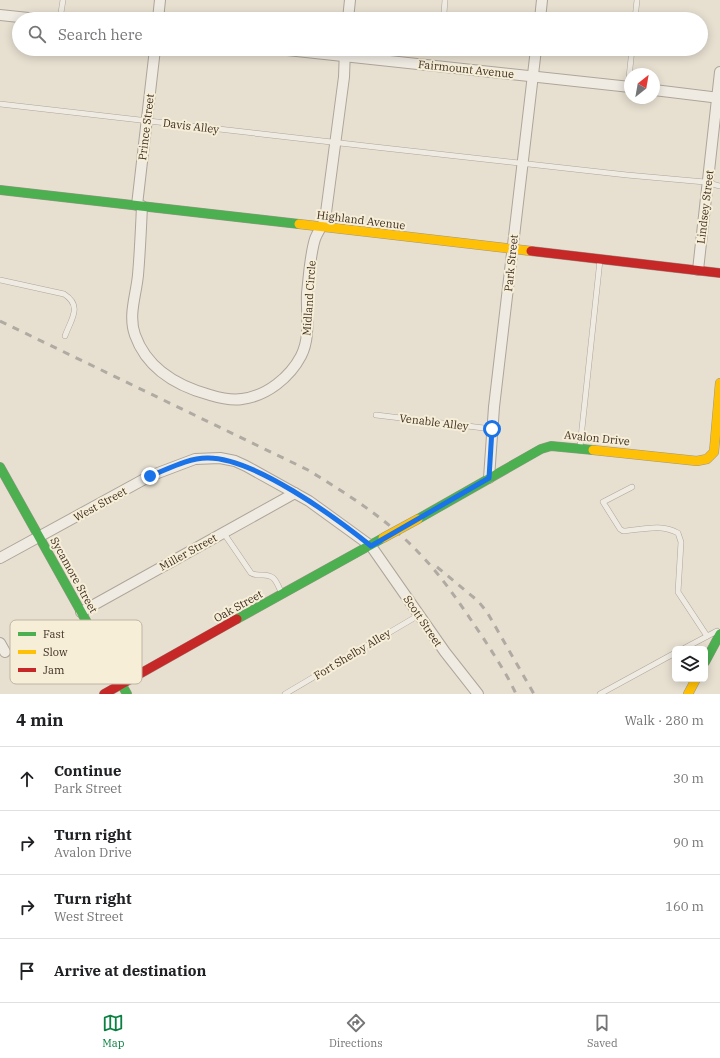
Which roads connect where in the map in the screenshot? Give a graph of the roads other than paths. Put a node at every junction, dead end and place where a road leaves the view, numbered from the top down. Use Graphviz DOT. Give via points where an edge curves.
graph roads {
  1 [pos="63,0"];
  2 [pos="160,0"];
  3 [pos="350,0"];
  4 [pos="445,0"];
  5 [pos="542,0"];
  6 [pos="637,0"];
  7 [pos="61,12"];
  8 [pos="159,12"];
  9 [pos="349,12"];
  10 [pos="444,12"];
  11 [pos="541,12"];
  12 [pos="636,12"];
  13 [pos="0,15"];
  14 [pos="12,16"];
  15 [pos="154,56"];
  16 [pos="345,56"];
  17 [pos="370,56"];
  18 [pos="535,56"];
  19 [pos="631,56"];
  20 [pos="630,68"];
  21 [pos="720,72"];
  22 [pos="533,76"];
  23 [pos="624,86"];
  24 [pos="660,91"];
  25 [pos="719,98"];
  26 [pos="0,104"];
  27 [pos="147,120"];
  28 [pos="335,142"];
  29 [pos="523,163"];
  30 [pos="708,183"];
  31 [pos="720,186"];
  32 [pos="0,190"];
  33 [pos="140,206"];
  34 [pos="321,227"];
  35 [pos="513,249"];
  36 [pos="600,259"];
  37 [pos="698,270"];
  38 [pos="720,273"];
  39 [pos="0,280"];
  40 [pos="65,336"];
  41 [pos="720,383"];
  42 [pos="376,416"];
  43 [pos="492,429"];
  44 [pos="580,449"];
  45 [pos="0,467"];
  46 [pos="489,478"];
  47 [pos="632,487"];
  48 [pos="295,493"];
  49 [pos="223,532"];
  50 [pos="40,536"];
  51 [pos="383,538"];
  52 [pos="371,546"];
  53 [pos="0,558"];
  54 [pos="283,595"];
  55 [pos="81,612"];
  56 [pos="419,615"];
  57 [pos="85,620"];
  58 [pos="720,629"];
  59 [pos="720,634"];
  60 [pos="707,636"];
  61 [pos="689,646"];
  62 [pos="672,655"];
  63 [pos="708,656"];
  64 [pos="142,672"];
  65 [pos="694,682"];
  66 [pos="121,684"];
  67 [pos="104,694"];
  68 [pos="127,694"];
  69 [pos="286,694"];
  70 [pos="478,694"];
  71 [pos="600,694"];
  72 [pos="688,694"];
  1 -- 7 [label="lane"];
  2 -- 8 [label="street"];
  3 -- 9 [label="street"];
  4 -- 10 [label="lane"];
  5 -- 11 [label="street"];
  6 -- 12 [label="lane"];
  13 -- 14 [label="street"];
  15 -- 27 [label="street, Prince Street"];
  16 -- 28 [label="street, Midland Circle"];
  17 -- 22 [label="street, Fairmount Avenue"];
  18 -- 22 [label="street, Park Street"];
  19 -- 20 [label="lane"];
  21 -- 25 [label="street, Lindsey Street"];
  22 -- 23 [label="street, Fairmount Avenue"];
  22 -- 29 [label="street, Park Street"];
  24 -- 25 [label="street"];
  25 -- 30 [label="street, Lindsey Street"];
  26 -- 27 [label="lane, Davis Alley"];
  27 -- 28 [label="lane, Davis Alley"];
  27 -- 33 [label="street, Prince Street"];
  28 -- 29 [label="lane, Davis Alley"];
  28 -- 34 [label="street, Midland Circle" via="325,220"];
  29 -- 30 [label="lane, Davis Alley"];
  29 -- 35 [label="street, Park Street"];
  30 -- 31 [label="lane, Davis Alley"];
  30 -- 37 [label="street, Lindsey Street"];
  32 -- 33 [label="street, Highland Avenue"];
  33 -- 34 [label="street, Highland Avenue"];
  33 -- 34 [label="street, Midland Circle" via="138,276 132,314 135,336 150,361 176,383 230,400 252,397 270,389 281,381 301,356 306,339 307,293 315,240"];
  34 -- 35 [label="street, Highland Avenue"];
  35 -- 36 [label="street, Highland Avenue"];
  35 -- 43 [label="street, Park Street"];
  36 -- 37 [label="street, Highland Avenue"];
  36 -- 44 [label="lane"];
  37 -- 38 [label="street, Highland Avenue"];
  39 -- 40 [label="lane" via="64,294 72,299 75,309"];
  41 -- 44 [label="street, Avalon Drive" via="714,452 711,457 697,461"];
  42 -- 43 [label="lane, Venable Alley"];
  43 -- 46 [label="street, Park Street"];
  44 -- 46 [label="street, Avalon Drive" via="559,446 541,449"];
  45 -- 50 [label="street, Sycamore Street"];
  46 -- 51 [label="street, Avalon Drive, bridge"];
  47 -- 60 [label="lane" via="603,502 623,531 655,527 678,533 681,542 678,592"];
  48 -- 49 [label="street, Miller Street"];
  48 -- 50 [label="street, West Street" via="235,461 220,458 195,459 150,476"];
  48 -- 52 [label="street, West Street"];
  49 -- 54 [label="lane" via="251,573 269,574"];
  49 -- 55 [label="street, Miller Street"];
  50 -- 53 [label="street, West Street"];
  50 -- 55 [label="street, Sycamore Street"];
  51 -- 52 [label="street, Oak Street"];
  52 -- 54 [label="street, Oak Street"];
  52 -- 56 [label="street, Scott Street"];
  54 -- 64 [label="street, Oak Street"];
  55 -- 57 [label="street, Sycamore Street"];
  56 -- 69 [label="lane, Fort Shelby Alley"];
  56 -- 70 [label="street, Scott Street" via="465,680"];
  58 -- 60 [label="lane"];
  59 -- 63 [label="street"];
  60 -- 61 [label="lane"];
  62 -- 71 [label="lane"];
  65 -- 72 [label="street"];
  66 -- 67 [label="street, Oak Street"];
  66 -- 68 [label="street, Sycamore Street"];
}
